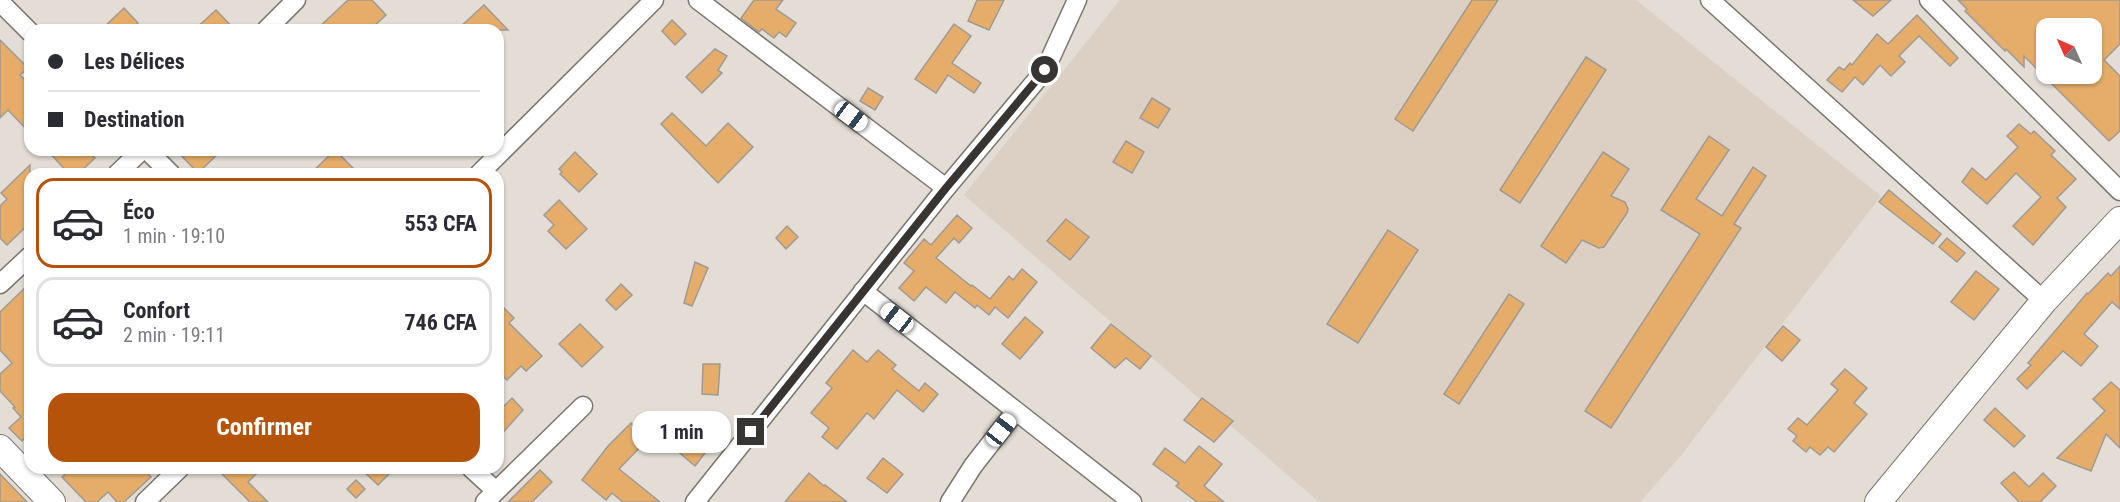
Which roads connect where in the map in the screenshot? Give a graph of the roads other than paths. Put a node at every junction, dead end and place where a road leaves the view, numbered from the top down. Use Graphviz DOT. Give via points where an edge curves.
graph roads {
  1 [pos="297,0"];
  2 [pos="654,0"];
  3 [pos="698,0"];
  4 [pos="1077,0"];
  5 [pos="1710,0"];
  6 [pos="1929,0"];
  7 [pos="0,2"];
  8 [pos="272,24"];
  9 [pos="24,26"];
  10 [pos="504,149"];
  11 [pos="136,156"];
  12 [pos="153,156"];
  13 [pos="497,156"];
  14 [pos="123,168"];
  15 [pos="165,168"];
  16 [pos="485,168"];
  17 [pos="946,188"];
  18 [pos="2120,190"];
  19 [pos="2120,220"];
  20 [pos="24,262"];
  21 [pos="0,284"];
  22 [pos="863,291"];
  23 [pos="2044,301"];
  24 [pos="583,406"];
  25 [pos="1016,412"];
  26 [pos="0,448"];
  27 [pos="24,473"];
  28 [pos="25,474"];
  29 [pos="174,474"];
  30 [pos="475,474"];
  31 [pos="490,496"];
  32 [pos="52,502"];
  33 [pos="146,502"];
  34 [pos="695,502"];
  35 [pos="950,502"];
  36 [pos="1132,502"];
  37 [pos="1878,502"];
  1 -- 8 [label="street"];
  2 -- 10 [label="street"];
  3 -- 17 [label="street"];
  4 -- 17 [label="street" via="1045,70"];
  5 -- 23 [label="street"];
  6 -- 18 [label="street"];
  7 -- 9 [label="street"];
  11 -- 14 [label="street"];
  12 -- 15 [label="street"];
  13 -- 16 [label="street"];
  17 -- 22 [label="street"];
  19 -- 23 [label="main road"];
  20 -- 21 [label="street"];
  22 -- 25 [label="street"];
  22 -- 34 [label="street"];
  23 -- 37 [label="main road"];
  24 -- 31 [label="street"];
  25 -- 35 [label="street"];
  25 -- 36 [label="street"];
  26 -- 27 [label="main road"];
  28 -- 32 [label="main road"];
  29 -- 33 [label="street"];
  30 -- 31 [label="street"];
}
